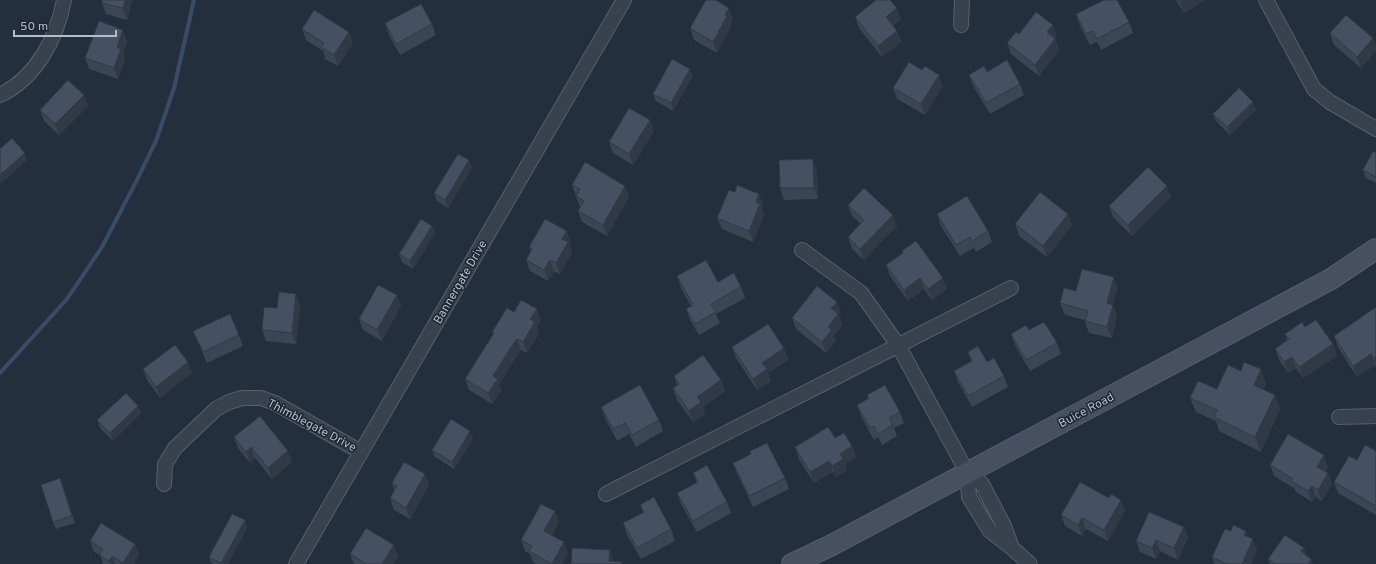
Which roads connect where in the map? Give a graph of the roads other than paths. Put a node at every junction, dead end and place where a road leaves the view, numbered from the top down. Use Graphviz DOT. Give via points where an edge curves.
graph roads {
  1 [pos="64,0"];
  2 [pos="624,0"];
  3 [pos="962,0"];
  4 [pos="1266,0"];
  5 [pos="961,25"];
  6 [pos="0,96"];
  7 [pos="1376,130"];
  8 [pos="1376,249"];
  9 [pos="802,250"];
  10 [pos="1011,288"];
  11 [pos="898,345"];
  12 [pos="1339,416"];
  13 [pos="1376,416"];
  14 [pos="361,452"];
  15 [pos="967,472"];
  16 [pos="164,484"];
  17 [pos="606,494"];
  18 [pos="296,564"];
  19 [pos="792,564"];
  20 [pos="1030,564"];
  1 -- 6 [label="street" via="55,34 47,50 29,74"];
  2 -- 14 [label="street, Bannergate Drive"];
  3 -- 5 [label="street"];
  4 -- 7 [label="street" via="1314,89 1330,102"];
  8 -- 15 [label="street, Buice Road" via="1331,279"];
  9 -- 11 [label="street" via="861,293"];
  10 -- 11 [label="street"];
  11 -- 15 [label="street"];
  11 -- 17 [label="street"];
  12 -- 13 [label="street"];
  14 -- 16 [label="street, Thimblegate Drive" via="275,403 261,398 242,398 216,409 175,448 165,464"];
  14 -- 18 [label="street, Bannergate Drive"];
  15 -- 19 [label="street, Buice Road"];
  15 -- 20 [label="street" via="982,484 1004,526 1012,548"];
}
